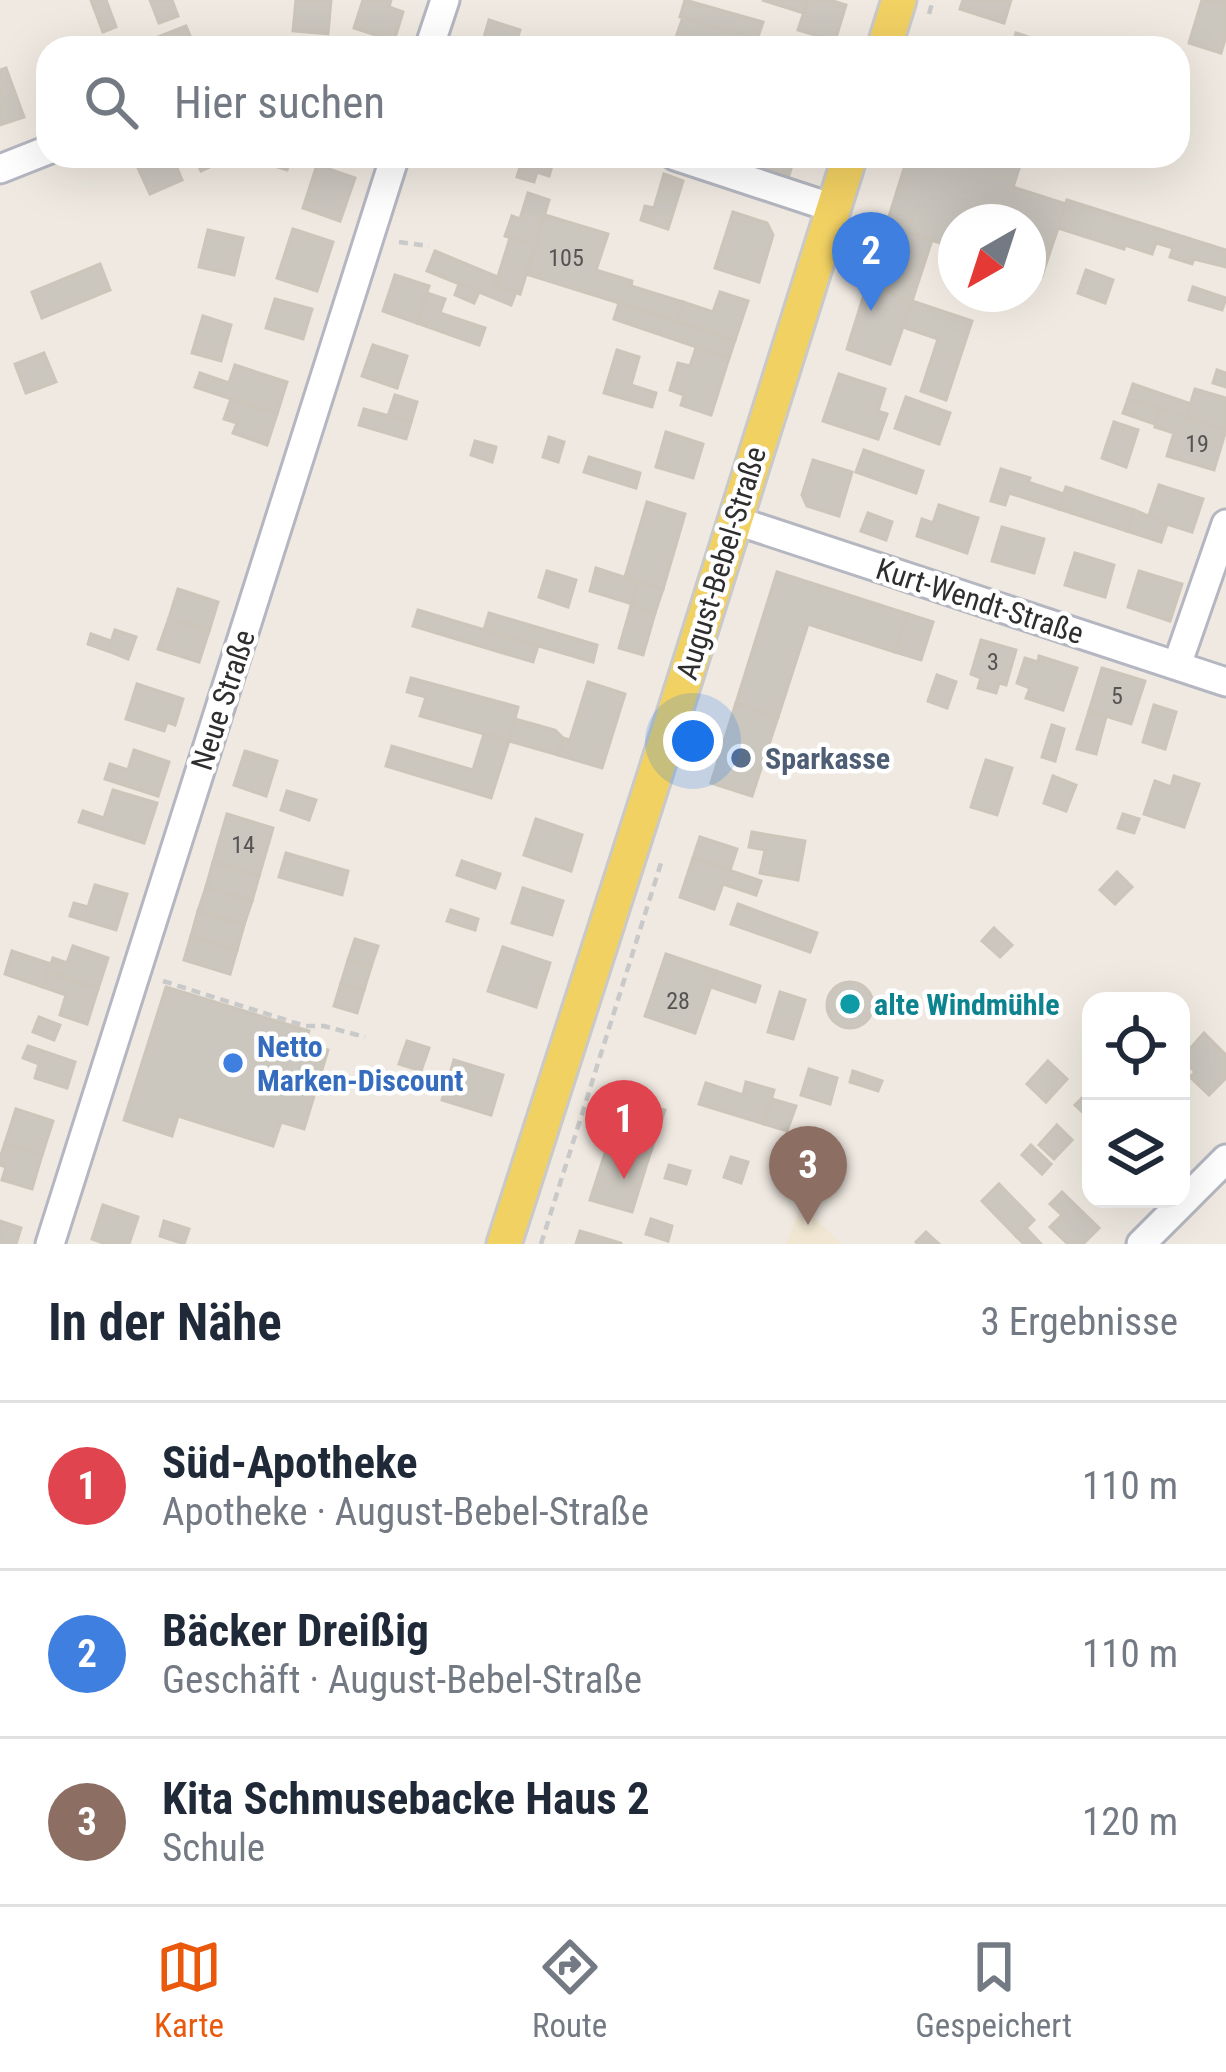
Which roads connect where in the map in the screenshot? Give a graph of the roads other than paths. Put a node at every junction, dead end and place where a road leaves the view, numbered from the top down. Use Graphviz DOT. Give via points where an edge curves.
graph roads {
  1 [pos="445,0"];
  2 [pos="899,0"];
  3 [pos="433,36"];
  4 [pos="888,36"];
  5 [pos="36,155"];
  6 [pos="391,168"];
  7 [pos="711,168"];
  8 [pos="846,168"];
  9 [pos="0,169"];
  10 [pos="833,208"];
  11 [pos="734,520"];
  12 [pos="1226,524"];
  13 [pos="1177,665"];
  14 [pos="1226,682"];
  15 [pos="1226,1159"];
  16 [pos="50,1244"];
  17 [pos="504,1244"];
  18 [pos="1141,1244"];
  1 -- 3 [label="street"];
  2 -- 4 [label="main road"];
  5 -- 9 [label="street"];
  6 -- 16 [label="street, Neue Straße"];
  7 -- 10 [label="street"];
  8 -- 10 [label="main road, August-Bebel-Straße"];
  10 -- 11 [label="main road, August-Bebel-Straße"];
  11 -- 13 [label="street, Kurt-Wendt-Straße"];
  11 -- 17 [label="main road, August-Bebel-Straße"];
  12 -- 13 [label="street"];
  13 -- 14 [label="street, Kurt-Wendt-Straße"];
  15 -- 18 [label="street"];
}
